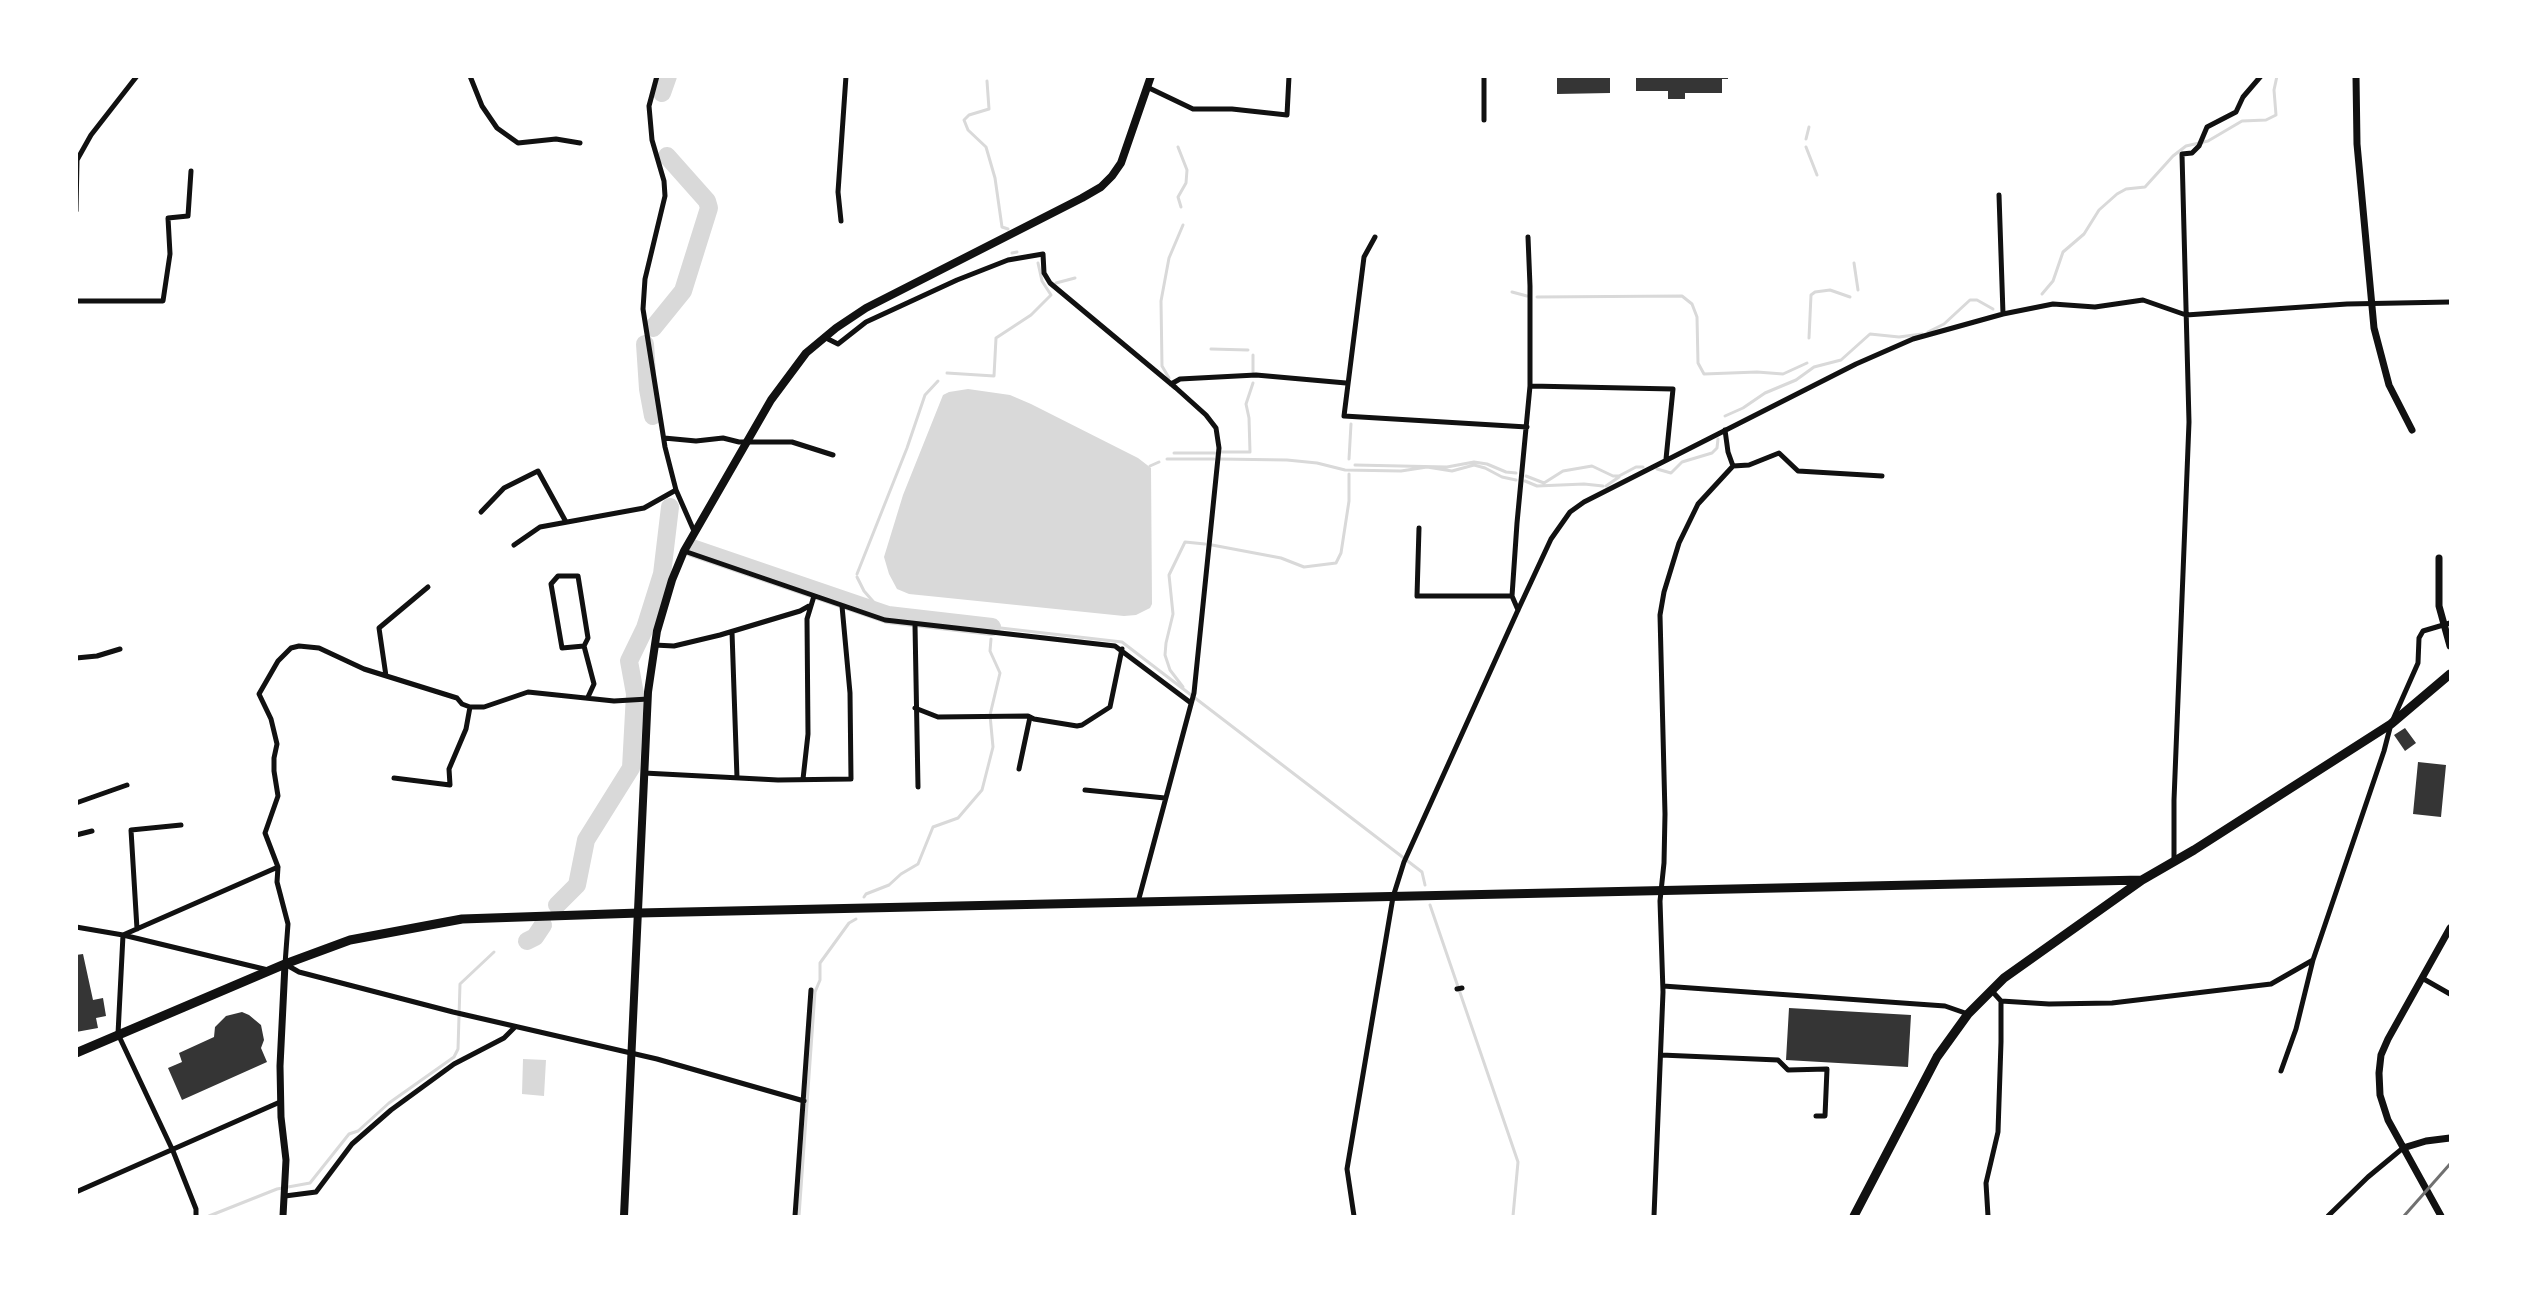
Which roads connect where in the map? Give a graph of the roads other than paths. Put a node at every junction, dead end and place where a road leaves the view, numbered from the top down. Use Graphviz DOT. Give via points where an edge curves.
graph roads {
  1 [pos="137,76"];
  2 [pos="470,76"];
  3 [pos="657,76"];
  4 [pos="846,76"];
  5 [pos="1151,76"];
  6 [pos="1289,76"];
  7 [pos="1484,76"];
  8 [pos="2260,76"];
  9 [pos="2356,76"];
  10 [pos="1147,87"];
  11 [pos="1484,120"];
  12 [pos="580,143"];
  13 [pos="191,171"];
  14 [pos="1999,195"];
  15 [pos="76,211"];
  16 [pos="841,221"];
  17 [pos="1375,237"];
  18 [pos="1528,237"];
  19 [pos="76,301"];
  20 [pos="2451,302"];
  21 [pos="2370,303"];
  22 [pos="2003,314"];
  23 [pos="2186,315"];
  24 [pos="824,337"];
  25 [pos="1346,383"];
  26 [pos="1171,384"];
  27 [pos="1530,386"];
  28 [pos="1527,427"];
  29 [pos="1725,430"];
  30 [pos="2412,430"];
  31 [pos="664,438"];
  32 [pos="746,442"];
  33 [pos="833,455"];
  34 [pos="1666,459"];
  35 [pos="1733,466"];
  36 [pos="1882,476"];
  37 [pos="676,490"];
  38 [pos="481,512"];
  39 [pos="566,522"];
  40 [pos="1419,528"];
  41 [pos="694,531"];
  42 [pos="514,545"];
  43 [pos="684,551"];
  44 [pos="2439,558"];
  45 [pos="428,587"];
  46 [pos="814,596"];
  47 [pos="1512,596"];
  48 [pos="809,606"];
  49 [pos="843,606"];
  50 [pos="1518,610"];
  51 [pos="915,624"];
  52 [pos="2447,624"];
  53 [pos="732,632"];
  54 [pos="654,645"];
  55 [pos="584,646"];
  56 [pos="2451,646"];
  57 [pos="120,649"];
  58 [pos="1122,649"];
  59 [pos="76,658"];
  60 [pos="2451,674"];
  61 [pos="386,676"];
  62 [pos="588,697"];
  63 [pos="1192,698"];
  64 [pos="648,699"];
  65 [pos="470,707"];
  66 [pos="915,708"];
  67 [pos="1030,717"];
  68 [pos="2391,724"];
  69 [pos="1019,769"];
  70 [pos="644,772"];
  71 [pos="394,778"];
  72 [pos="737,778"];
  73 [pos="803,779"];
  74 [pos="127,785"];
  75 [pos="918,787"];
  76 [pos="1085,790"];
  77 [pos="1165,798"];
  78 [pos="76,803"];
  79 [pos="181,825"];
  80 [pos="92,831"];
  81 [pos="76,835"];
  82 [pos="2174,862"];
  83 [pos="278,867"];
  84 [pos="2142,880"];
  85 [pos="1660,891"];
  86 [pos="1393,897"];
  87 [pos="1138,902"];
  88 [pos="639,913"];
  89 [pos="77,927"];
  90 [pos="137,928"];
  91 [pos="2451,928"];
  92 [pos="123,935"];
  93 [pos="2313,960"];
  94 [pos="285,964"];
  95 [pos="269,970"];
  96 [pos="2422,978"];
  97 [pos="1663,986"];
  98 [pos="811,990"];
  99 [pos="1991,990"];
  100 [pos="2451,994"];
  101 [pos="2001,1001"];
  102 [pos="1968,1014"];
  103 [pos="515,1027"];
  104 [pos="118,1034"];
  105 [pos="76,1053"];
  106 [pos="631,1054"];
  107 [pos="1661,1055"];
  108 [pos="2281,1071"];
  109 [pos="804,1101"];
  110 [pos="280,1102"];
  111 [pos="1816,1116"];
  112 [pos="2451,1138"];
  113 [pos="2403,1148"];
  114 [pos="173,1151"];
  115 [pos="76,1192"];
  116 [pos="285,1194"];
  117 [pos="196,1216"];
  118 [pos="283,1216"];
  119 [pos="624,1216"];
  120 [pos="795,1216"];
  121 [pos="1354,1216"];
  122 [pos="1654,1216"];
  123 [pos="1854,1216"];
  124 [pos="1988,1216"];
  125 [pos="2328,1216"];
  126 [pos="2441,1216"];
  1 -- 15 [label="street" via="91,135 77,160"];
  2 -- 12 [label="street" via="482,106 497,128 518,143 556,139"];
  3 -- 31 [label="street" via="649,106 665,196 645,279 643,309"];
  4 -- 16 [label="street" via="838,198"];
  5 -- 10 [label="main road"];
  6 -- 10 [label="street" via="1287,115 1193,109"];
  7 -- 11 [label="street"];
  8 -- 23 [label="street" via="2236,112 2207,127 2199,146 2192,153 2182,154"];
  9 -- 21 [label="street" via="2357,144"];
  10 -- 24 [label="main road" via="1121,163 1101,187 866,308"];
  13 -- 19 [label="street" via="188,216 168,218 170,254 163,302"];
  14 -- 22 [label="street"];
  17 -- 25 [label="street" via="1364,257"];
  18 -- 27 [label="street"];
  20 -- 21 [label="street"];
  21 -- 23 [label="street"];
  21 -- 30 [label="street" via="2380,355"];
  22 -- 23 [label="street" via="2053,304 2096,307 2143,300"];
  22 -- 29 [label="street" via="1913,339"];
  23 -- 82 [label="street" via="2189,422"];
  24 -- 26 [label="street" via="838,344 866,322 957,280 1008,260 1043,254 1044,273 1050,283"];
  24 -- 32 [label="main road" via="799,361"];
  25 -- 26 [label="street" via="1256,375 1180,379"];
  25 -- 28 [label="street" via="1344,416"];
  26 -- 63 [label="street" via="1210,421 1217,432 1219,448"];
  27 -- 28 [label="street"];
  27 -- 34 [label="street" via="1673,389"];
  28 -- 47 [label="street"];
  29 -- 34 [label="street"];
  29 -- 35 [label="street"];
  31 -- 32 [label="street"];
  31 -- 37 [label="street"];
  32 -- 33 [label="street" via="792,442"];
  32 -- 41 [label="main road"];
  34 -- 50 [label="street" via="1570,512 1551,539"];
  35 -- 36 [label="street" via="1749,465 1779,453 1798,471"];
  35 -- 85 [label="street" via="1698,504 1678,543 1660,615 1665,814"];
  37 -- 39 [label="street" via="644,508"];
  37 -- 41 [label="street"];
  38 -- 39 [label="street" via="504,488 538,471"];
  39 -- 42 [label="street" via="540,527"];
  40 -- 47 [label="street" via="1417,596"];
  41 -- 43 [label="main road"];
  43 -- 46 [label="street"];
  43 -- 54 [label="main road"];
  44 -- 52 [label="street" via="2439,606"];
  45 -- 61 [label="street" via="379,628"];
  46 -- 48 [label="street"];
  46 -- 49 [label="street"];
  47 -- 50 [label="street"];
  48 -- 53 [label="street"];
  48 -- 73 [label="street" via="808,734"];
  49 -- 51 [label="street" via="885,620"];
  49 -- 73 [label="street" via="852,778"];
  50 -- 86 [label="street" via="1406,859"];
  51 -- 58 [label="street"];
  51 -- 66 [label="street"];
  52 -- 56 [label="street"];
  52 -- 68 [label="street" via="2427,629 2419,638 2418,663"];
  53 -- 54 [label="street" via="674,646"];
  53 -- 72 [label="street"];
  54 -- 64 [label="main road"];
  55 -- 55 [label="street" via="588,638 578,576 558,576 550,585 562,648"];
  55 -- 62 [label="street" via="594,684"];
  57 -- 59 [label="street"];
  58 -- 63 [label="street"];
  58 -- 67 [label="street" via="1109,709 1077,726"];
  60 -- 68 [label="highway"];
  61 -- 65 [label="street" via="457,698"];
  61 -- 83 [label="street" via="319,648 299,646 291,648 278,661 259,694 277,744 274,771 278,796 265,833"];
  62 -- 64 [label="street" via="614,701"];
  62 -- 65 [label="street" via="528,692 484,708"];
  63 -- 77 [label="street"];
  64 -- 70 [label="main road"];
  65 -- 71 [label="street" via="466,729 449,769 450,785"];
  66 -- 67 [label="street" via="938,717"];
  66 -- 75 [label="street"];
  67 -- 69 [label="street"];
  68 -- 82 [label="highway"];
  68 -- 93 [label="street"];
  70 -- 72 [label="street"];
  70 -- 88 [label="main road"];
  72 -- 73 [label="street"];
  74 -- 78 [label="street"];
  76 -- 77 [label="street"];
  77 -- 87 [label="street"];
  79 -- 90 [label="street" via="131,830"];
  80 -- 81 [label="street"];
  82 -- 84 [label="highway"];
  83 -- 90 [label="street"];
  83 -- 94 [label="street" via="276,882 288,924"];
  84 -- 85 [label="highway"];
  84 -- 99 [label="highway"];
  85 -- 86 [label="highway"];
  85 -- 97 [label="street"];
  86 -- 87 [label="highway"];
  86 -- 121 [label="street" via="1347,1169"];
  87 -- 88 [label="highway"];
  88 -- 94 [label="highway" via="462,919 350,940"];
  88 -- 106 [label="main road"];
  89 -- 92 [label="street"];
  90 -- 92 [label="street"];
  91 -- 96 [label="street"];
  92 -- 95 [label="street"];
  92 -- 104 [label="street"];
  93 -- 101 [label="street" via="2271,984 2112,1003"];
  93 -- 108 [label="street"];
  94 -- 95 [label="highway"];
  94 -- 103 [label="street" via="298,972"];
  94 -- 110 [label="street"];
  95 -- 104 [label="highway"];
  96 -- 100 [label="street"];
  96 -- 113 [label="street" via="2381,1055 2380,1095"];
  97 -- 102 [label="street" via="1945,1006"];
  97 -- 107 [label="street"];
  98 -- 109 [label="street"];
  99 -- 101 [label="street"];
  99 -- 102 [label="highway"];
  101 -- 124 [label="street" via="1998,1132 1986,1183"];
  102 -- 123 [label="highway" via="1930,1068"];
  103 -- 106 [label="street"];
  103 -- 116 [label="street" via="504,1038 454,1064 391,1110 352,1144 316,1192"];
  104 -- 105 [label="highway"];
  104 -- 114 [label="street"];
  106 -- 109 [label="street"];
  106 -- 119 [label="main road"];
  107 -- 111 [label="street" via="1778,1060 1788,1070 1827,1069 1825,1116"];
  107 -- 122 [label="street"];
  109 -- 120 [label="street"];
  110 -- 114 [label="street"];
  110 -- 116 [label="street"];
  112 -- 113 [label="street"];
  113 -- 125 [label="street"];
  113 -- 126 [label="street"];
  114 -- 115 [label="street"];
  114 -- 117 [label="street"];
  116 -- 118 [label="street"];
}
